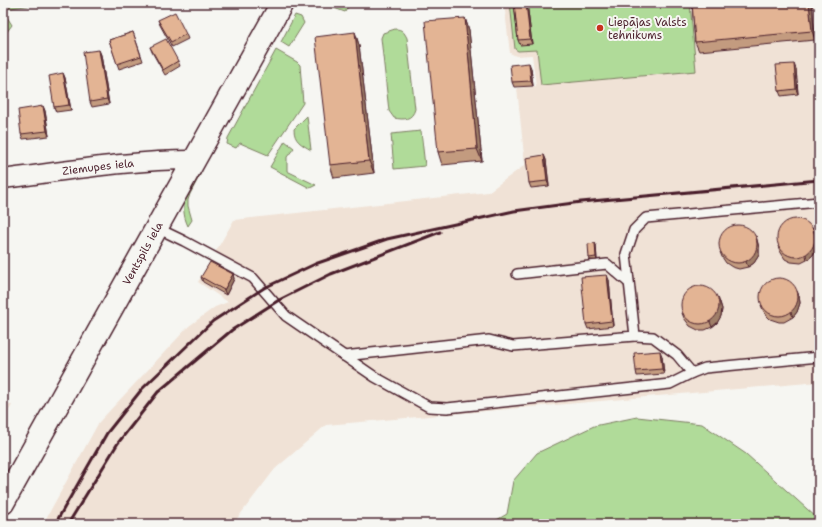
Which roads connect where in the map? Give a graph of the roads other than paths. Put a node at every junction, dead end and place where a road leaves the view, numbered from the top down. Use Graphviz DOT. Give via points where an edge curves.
graph roads {
  1 [pos="282,3"];
  2 [pos="193,160"];
  3 [pos="3,180"];
  4 [pos="819,202"];
  5 [pos="157,228"];
  6 [pos="517,274"];
  7 [pos="629,283"];
  8 [pos="635,336"];
  9 [pos="344,356"];
  10 [pos="819,357"];
  11 [pos="692,373"];
  12 [pos="3,503"];
  1 -- 2 [label="street, Ventspils iela"];
  2 -- 3 [label="street, Ziemupes iela" via="93,167"];
  2 -- 5 [label="street, Ventspils iela"];
  4 -- 7 [label="lane" via="646,218 634,230 626,254"];
  5 -- 9 [label="lane" via="253,278 286,316"];
  5 -- 12 [label="street, Ventspils iela"];
  6 -- 7 [label="lane" via="607,264"];
  7 -- 8 [label="lane"];
  8 -- 9 [label="lane" via="512,346 489,340"];
  8 -- 11 [label="lane" via="653,337 677,356"];
  9 -- 11 [label="lane" via="375,377 429,407 447,408 670,384"];
  10 -- 11 [label="lane" via="705,368"];
}
